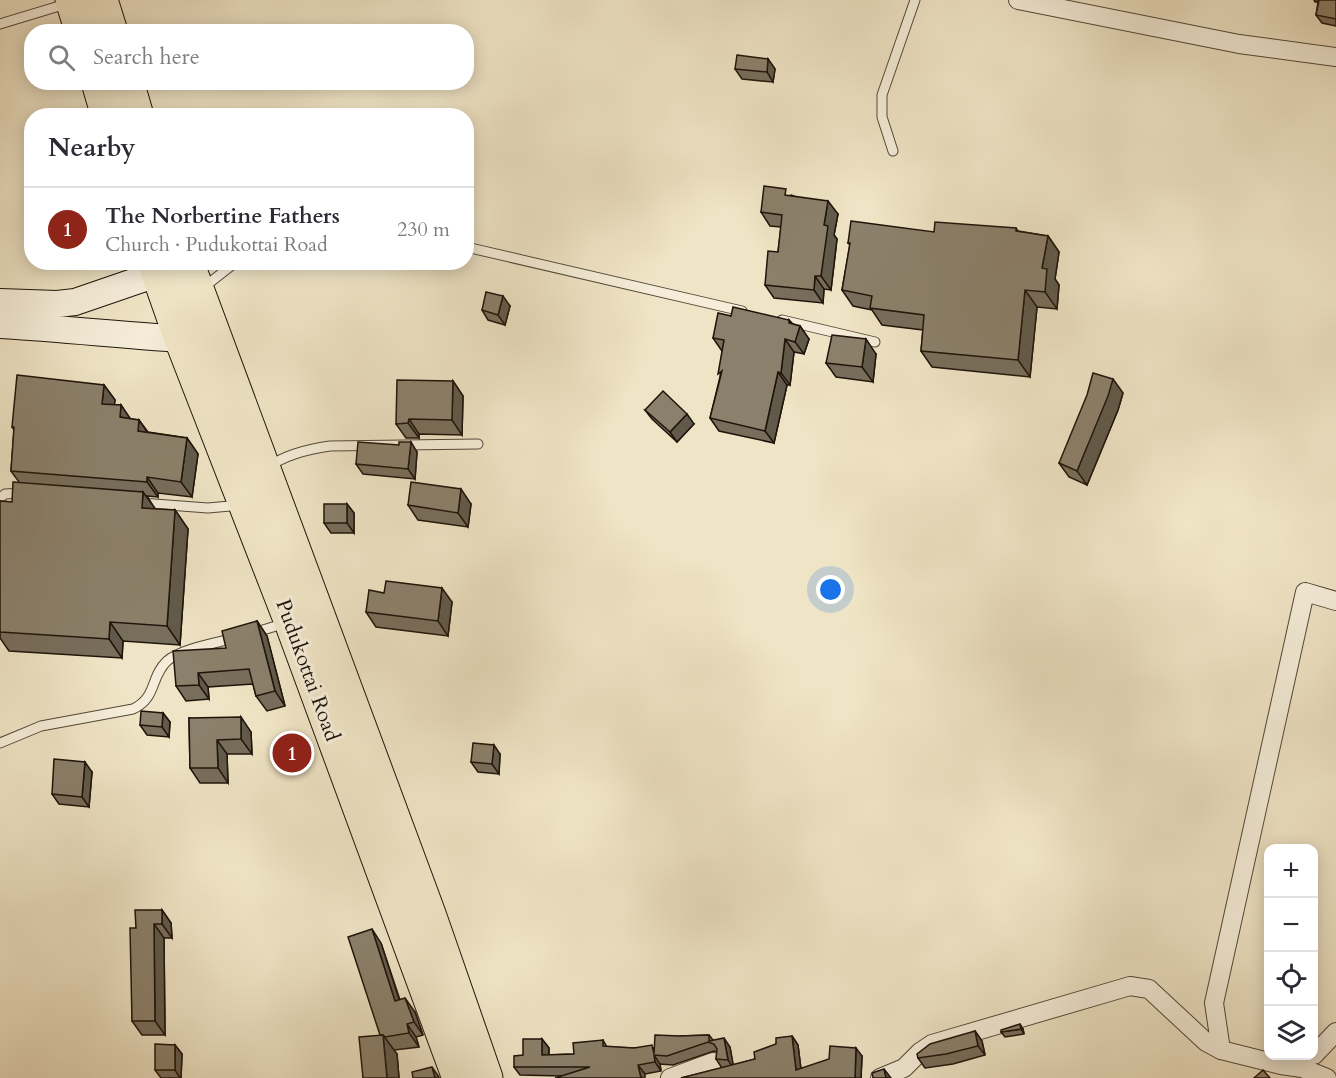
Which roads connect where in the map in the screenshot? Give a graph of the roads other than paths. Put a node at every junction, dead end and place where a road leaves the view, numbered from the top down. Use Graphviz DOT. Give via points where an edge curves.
graph roads {
  1 [pos="915,0"];
  2 [pos="1018,0"];
  3 [pos="82,8"];
  4 [pos="0,24"];
  5 [pos="101,24"];
  6 [pos="1336,57"];
  7 [pos="100,90"];
  8 [pos="129,90"];
  9 [pos="106,108"];
  10 [pos="135,108"];
  11 [pos="893,151"];
  12 [pos="474,249"];
  13 [pos="177,271"];
  14 [pos="0,302"];
  15 [pos="747,312"];
  16 [pos="770,318"];
  17 [pos="0,326"];
  18 [pos="181,339"];
  19 [pos="214,340"];
  20 [pos="875,342"];
  21 [pos="478,444"];
  22 [pos="264,470"];
  23 [pos="30,494"];
  24 [pos="0,498"];
  25 [pos="135,502"];
  26 [pos="246,504"];
  27 [pos="1336,601"];
  28 [pos="291,622"];
  29 [pos="0,743"];
  30 [pos="416,920"];
  31 [pos="1336,1032"];
  32 [pos="1221,1050"];
  33 [pos="713,1062"];
  34 [pos="1305,1064"];
  35 [pos="459,1078"];
  36 [pos="486,1078"];
  37 [pos="670,1078"];
  38 [pos="880,1078"];
  39 [pos="1327,1078"];
  1 -- 11 [label="lane" via="882,95 882,117"];
  2 -- 6 [label="street" via="1239,44"];
  3 -- 4 [label="lane"];
  3 -- 5 [label="highway"];
  7 -- 9 [label="highway"];
  8 -- 10 [label="highway"];
  12 -- 15 [label="lane"];
  13 -- 14 [label="street" via="75,302"];
  13 -- 18 [label="highway, Pudukottai Road"];
  13 -- 19 [label="highway, Pudukottai Road"];
  16 -- 20 [label="lane"];
  17 -- 18 [label="street"];
  18 -- 19 [label="street"];
  18 -- 26 [label="highway, Pudukottai Road"];
  19 -- 22 [label="highway, Pudukottai Road"];
  21 -- 22 [label="lane" via="330,446 308,449"];
  22 -- 30 [label="highway, Pudukottai Road"];
  23 -- 24 [label="lane" via="5,494"];
  25 -- 26 [label="lane" via="208,508"];
  26 -- 28 [label="highway, Pudukottai Road"];
  27 -- 32 [label="street" via="1305,592 1214,1003"];
  28 -- 29 [label="lane" via="168,660 150,697 133,709 41,726"];
  28 -- 30 [label="highway, Pudukottai Road"];
  30 -- 35 [label="highway, Pudukottai Road"];
  30 -- 36 [label="highway, Pudukottai Road"];
  31 -- 34 [label="street"];
  32 -- 34 [label="street" via="1281,1065"];
  32 -- 38 [label="street" via="1206,1042 1149,989 1130,986 932,1044 904,1068"];
  33 -- 37 [label="street"];
  34 -- 39 [label="street"];
}
